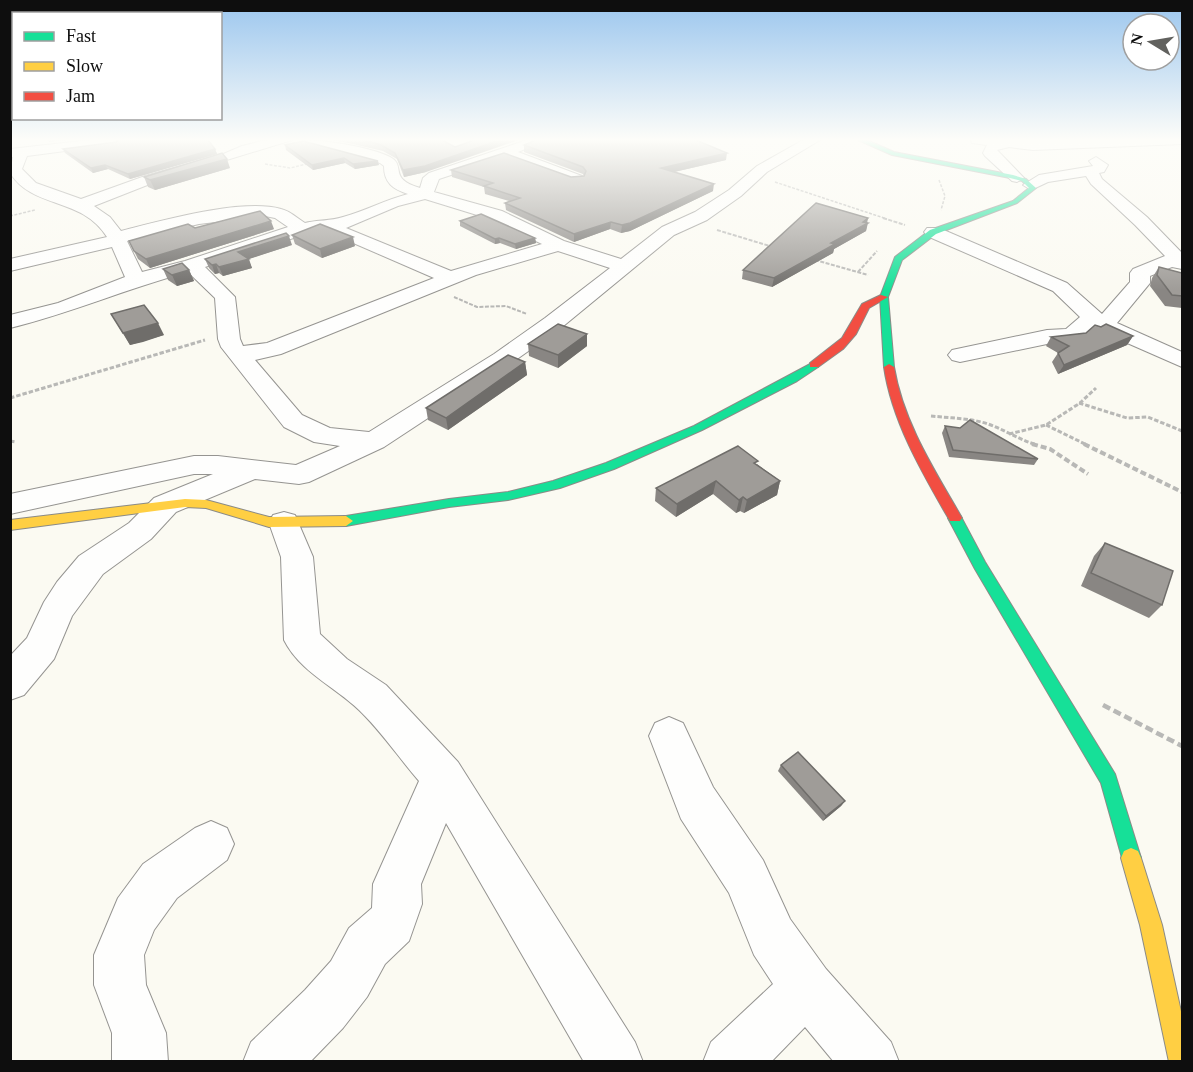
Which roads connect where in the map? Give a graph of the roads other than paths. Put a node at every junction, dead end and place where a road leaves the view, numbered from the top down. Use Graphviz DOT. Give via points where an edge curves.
graph roads {
  1 [pos="36,190"];
  2 [pos="123,190"];
  3 [pos="385,190"];
  4 [pos="413,190"];
  5 [pos="426,190"];
  6 [pos="738,190"];
  7 [pos="1030,190"];
  8 [pos="1105,190"];
  9 [pos="373,193"];
  10 [pos="425,194"];
  11 [pos="78,205"];
  12 [pos="301,220"];
  13 [pos="936,223"];
  14 [pos="322,224"];
  15 [pos="118,238"];
  16 [pos="558,245"];
  17 [pos="1181,262"];
  18 [pos="10,265"];
  19 [pos="192,265"];
  20 [pos="623,266"];
  21 [pos="451,278"];
  22 [pos="136,280"];
  23 [pos="884,297"];
  24 [pos="1097,321"];
  25 [pos="10,322"];
  26 [pos="232,343"];
  27 [pos="960,355"];
  28 [pos="1180,358"];
  29 [pos="374,441"];
  30 [pos="251,470"];
  31 [pos="10,504"];
  32 [pos="165,505"];
  33 [pos="284,522"];
  34 [pos="10,525"];
  35 [pos="10,683"];
  36 [pos="669,736"];
  37 [pos="443,777"];
  38 [pos="211,844"];
  39 [pos="807,988"];
  40 [pos="140,1062"];
  41 [pos="271,1062"];
  42 [pos="615,1062"];
  43 [pos="730,1062"];
  44 [pos="871,1062"];
  45 [pos="1181,1062"];
  1 -- 11 [label="street"];
  2 -- 11 [label="street"];
  3 -- 9 [label="street"];
  4 -- 10 [label="street"];
  5 -- 10 [label="street"];
  6 -- 20 [label="street" via="668,231"];
  7 -- 13 [label="street" via="1015,202"];
  8 -- 17 [label="street"];
  10 -- 14 [label="street" via="344,223"];
  10 -- 16 [label="street" via="502,218"];
  11 -- 15 [label="street" via="93,212"];
  12 -- 14 [label="street"];
  12 -- 15 [label="street" via="261,212 186,221"];
  12 -- 19 [label="street"];
  13 -- 23 [label="street" via="898,259"];
  13 -- 24 [label="street" via="1060,287"];
  14 -- 21 [label="street"];
  15 -- 18 [label="street"];
  15 -- 22 [label="street"];
  16 -- 20 [label="street"];
  16 -- 21 [label="street"];
  17 -- 24 [label="street" via="1169,261 1140,273 1140,283 1120,310"];
  19 -- 22 [label="street"];
  19 -- 26 [label="street" via="225,297"];
  20 -- 29 [label="street" via="553,324"];
  21 -- 26 [label="street" via="273,349 254,353"];
  22 -- 25 [label="street" via="65,307"];
  23 -- 33 [label="street" via="865,306 856,329 836,351 793,379 698,428 610,466 508,496 351,521"];
  23 -- 45 [label="street" via="889,374 925,463 980,565 1109,780 1152,925"];
  24 -- 27 [label="street" via="1072,335"];
  24 -- 28 [label="street"];
  26 -- 29 [label="street" via="293,421 324,436"];
  29 -- 30 [label="street" via="299,475"];
  30 -- 31 [label="street" via="194,465"];
  30 -- 32 [label="street"];
  32 -- 33 [label="street" via="206,504 269,522"];
  32 -- 34 [label="street"];
  32 -- 35 [label="street" via="140,531 91,565 56,612 41,648"];
  33 -- 37 [label="street" via="297,557 302,640 372,697"];
  36 -- 39 [label="street" via="698,803 746,876 772,937"];
  37 -- 41 [label="street" via="397,884 398,904 392,924 366,946 349,979 324,1010"];
  37 -- 42 [label="street"];
  38 -- 40 [label="street" via="160,881 135,915 118,955 120,985 139,1033"];
  39 -- 43 [label="street"];
  39 -- 44 [label="street"];
}
